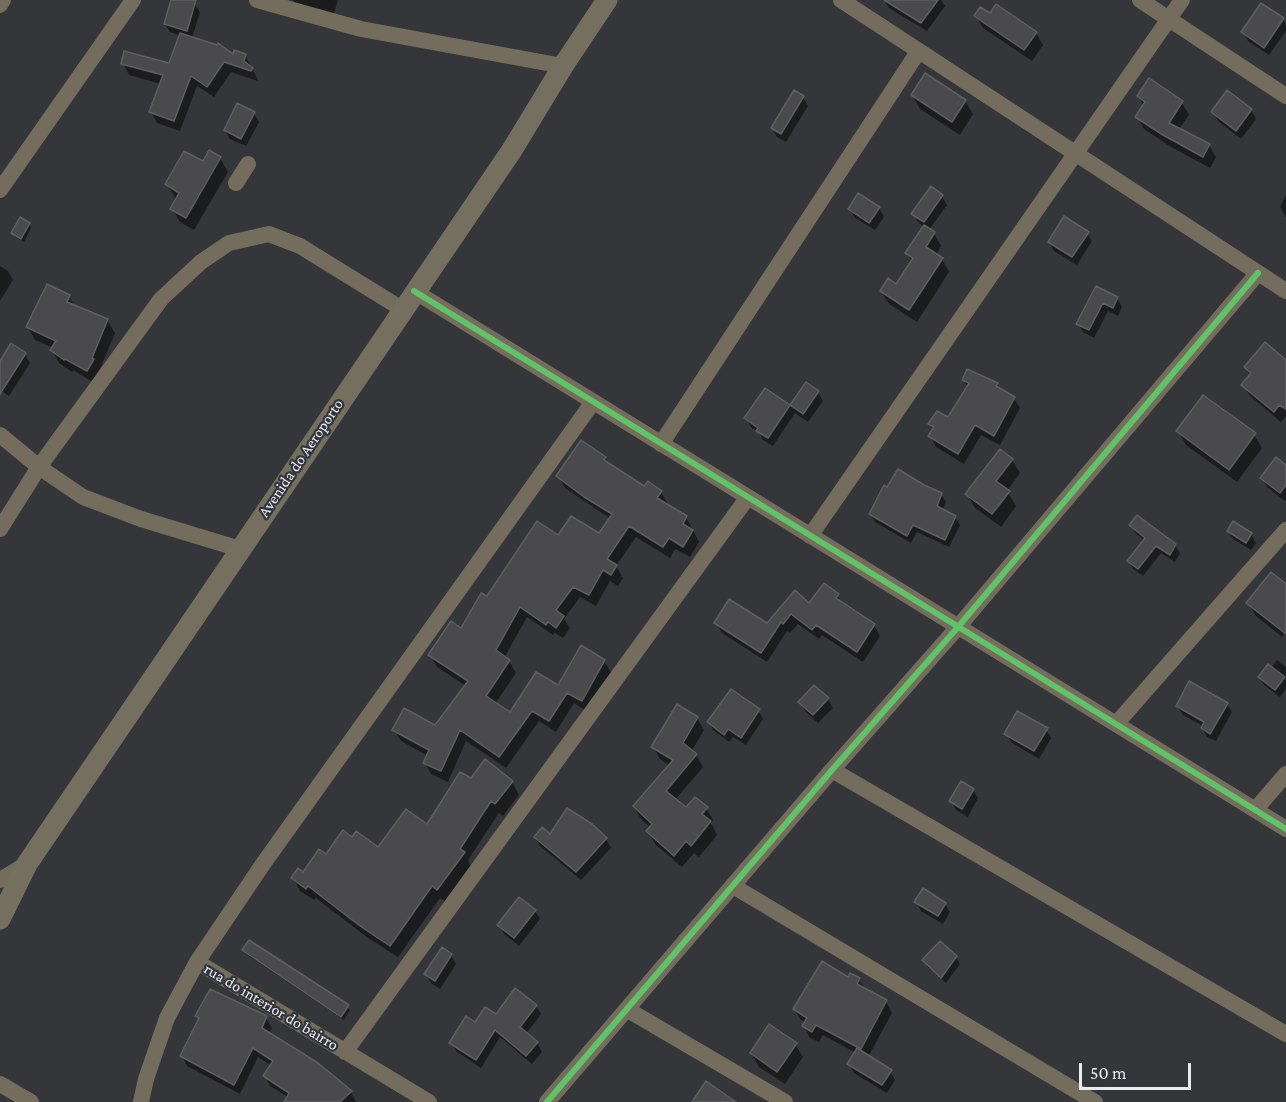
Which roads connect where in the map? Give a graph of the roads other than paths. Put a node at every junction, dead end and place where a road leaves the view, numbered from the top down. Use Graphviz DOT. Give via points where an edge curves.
graph roads {
  1 [pos="3,0"];
  2 [pos="134,0"];
  3 [pos="257,0"];
  4 [pos="608,0"];
  5 [pos="840,0"];
  6 [pos="1140,0"];
  7 [pos="1182,0"];
  8 [pos="0,5"];
  9 [pos="1169,19"];
  10 [pos="918,52"];
  11 [pos="562,66"];
  12 [pos="1286,96"];
  13 [pos="1075,154"];
  14 [pos="248,164"];
  15 [pos="236,183"];
  16 [pos="0,190"];
  17 [pos="1258,273"];
  18 [pos="414,291"];
  19 [pos="1286,291"];
  20 [pos="402,309"];
  21 [pos="593,402"];
  22 [pos="0,435"];
  23 [pos="661,444"];
  24 [pos="39,467"];
  25 [pos="748,497"];
  26 [pos="0,529"];
  27 [pos="1286,530"];
  28 [pos="810,536"];
  29 [pos="240,549"];
  30 [pos="958,627"];
  31 [pos="1116,724"];
  32 [pos="832,770"];
  33 [pos="1286,774"];
  34 [pos="1255,810"];
  35 [pos="1286,829"];
  36 [pos="27,864"];
  37 [pos="0,880"];
  38 [pos="733,886"];
  39 [pos="0,919"];
  40 [pos="197,962"];
  41 [pos="627,1010"];
  42 [pos="1286,1034"];
  43 [pos="345,1052"];
  44 [pos="0,1084"];
  45 [pos="31,1102"];
  46 [pos="141,1102"];
  47 [pos="429,1102"];
  48 [pos="547,1102"];
  49 [pos="785,1102"];
  50 [pos="1095,1102"];
  1 -- 8 [label="street"];
  2 -- 16 [label="street"];
  3 -- 11 [label="street" via="361,29"];
  4 -- 11 [label="main road, Avenida do Aeroporto"];
  5 -- 10 [label="street"];
  6 -- 9 [label="street"];
  7 -- 9 [label="street"];
  9 -- 12 [label="street"];
  9 -- 13 [label="street"];
  10 -- 13 [label="street"];
  10 -- 23 [label="street"];
  11 -- 18 [label="main road, Avenida do Aeroporto" via="512,150"];
  13 -- 17 [label="street"];
  13 -- 28 [label="street"];
  14 -- 15 [label="street"];
  17 -- 19 [label="street"];
  17 -- 30 [label="street"];
  18 -- 20 [label="main road, Avenida do Aeroporto"];
  18 -- 21 [label="street"];
  20 -- 24 [label="street" via="300,246 269,234 229,243 201,262 161,299"];
  20 -- 29 [label="main road, Avenida do Aeroporto"];
  21 -- 23 [label="street"];
  21 -- 40 [label="street"];
  22 -- 24 [label="street"];
  23 -- 25 [label="street"];
  24 -- 26 [label="street"];
  24 -- 29 [label="street" via="83,497"];
  25 -- 28 [label="street"];
  25 -- 43 [label="street"];
  27 -- 31 [label="street"];
  28 -- 30 [label="street"];
  29 -- 36 [label="main road, Avenida do Aeroporto"];
  30 -- 31 [label="street"];
  30 -- 32 [label="street"];
  31 -- 34 [label="street"];
  32 -- 38 [label="street"];
  32 -- 42 [label="street"];
  33 -- 34 [label="street"];
  34 -- 35 [label="street"];
  36 -- 37 [label="street"];
  36 -- 39 [label="main road, Avenida do Aeroporto"];
  38 -- 41 [label="street"];
  38 -- 50 [label="street"];
  40 -- 43 [label="street, rua do interior do bairro"];
  40 -- 46 [label="street" via="167,1018"];
  41 -- 48 [label="street"];
  41 -- 49 [label="street"];
  43 -- 47 [label="street, rua do interior do bairro"];
  44 -- 45 [label="street"];
}
